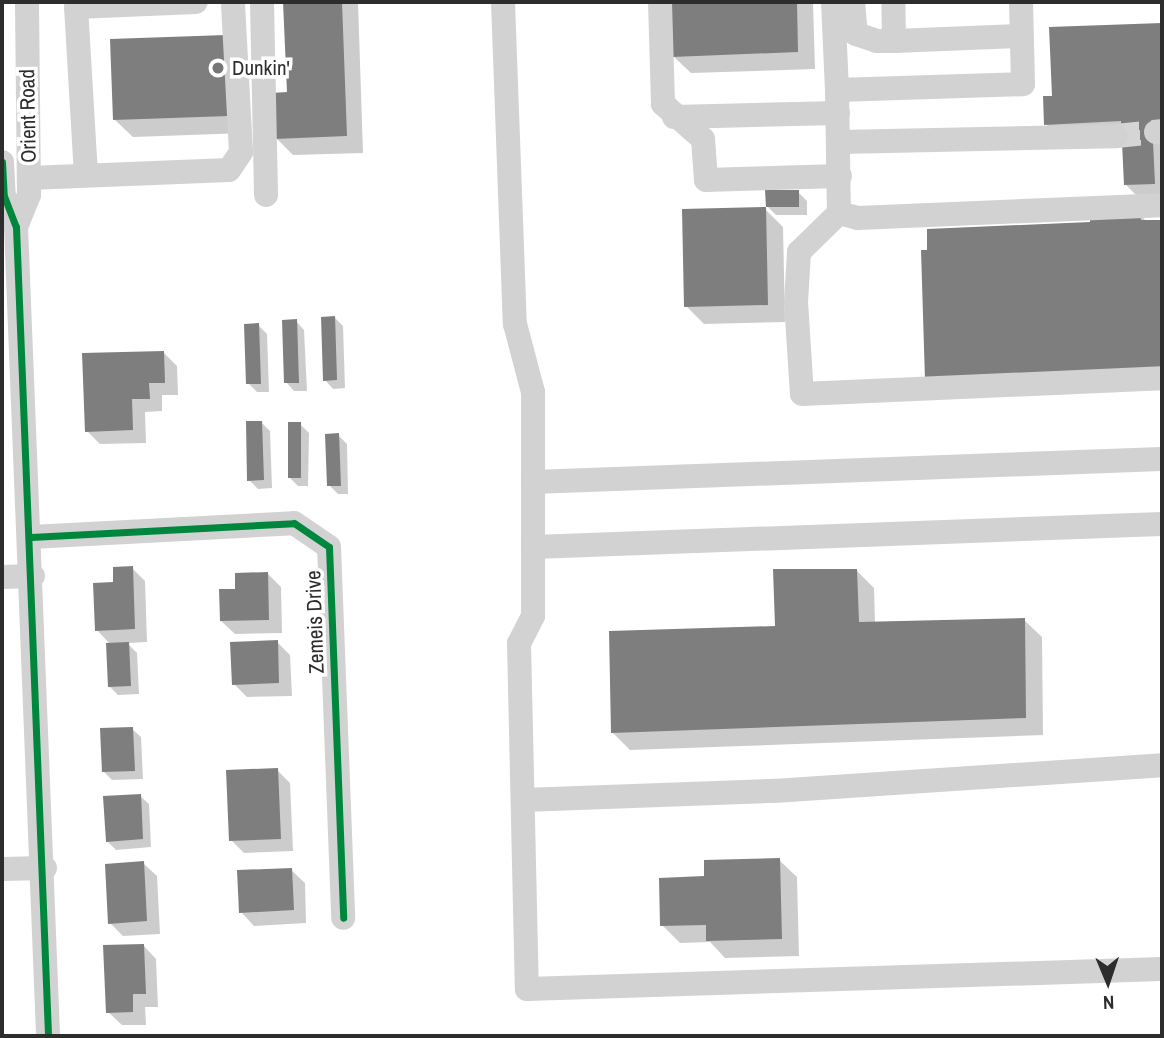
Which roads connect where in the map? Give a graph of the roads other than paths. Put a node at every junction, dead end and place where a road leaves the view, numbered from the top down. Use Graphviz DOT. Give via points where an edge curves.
graph roads {
  1 [pos="27,2"];
  2 [pos="196,2"];
  3 [pos="233,2"];
  4 [pos="262,2"];
  5 [pos="503,2"];
  6 [pos="660,2"];
  7 [pos="833,2"];
  8 [pos="853,2"];
  9 [pos="876,2"];
  10 [pos="893,2"];
  11 [pos="1021,2"];
  12 [pos="1021,36"];
  13 [pos="885,41"];
  14 [pos="837,101"];
  15 [pos="674,117"];
  16 [pos="1116,136"];
  17 [pos="839,142"];
  18 [pos="2,162"];
  19 [pos="86,175"];
  20 [pos="840,176"];
  21 [pos="29,178"];
  22 [pos="266,195"];
  23 [pos="1162,205"];
  24 [pos="839,213"];
  25 [pos="9,227"];
  26 [pos="1162,378"];
  27 [pos="1162,459"];
  28 [pos="533,482"];
  29 [pos="1162,524"];
  30 [pos="31,537"];
  31 [pos="534,547"];
  32 [pos="33,576"];
  33 [pos="2,578"];
  34 [pos="1162,765"];
  35 [pos="523,800"];
  36 [pos="45,868"];
  37 [pos="2,869"];
  38 [pos="344,918"];
  39 [pos="1162,970"];
  40 [pos="48,1036"];
  1 -- 21 [label="street, Orient Road"];
  2 -- 19 [label="street" via="76,7"];
  3 -- 19 [label="street" via="242,152 229,170"];
  4 -- 22 [label="street"];
  5 -- 28 [label="street" via="515,324 533,392"];
  6 -- 15 [label="street" via="663,104"];
  7 -- 14 [label="street"];
  8 -- 13 [label="street" via="856,34"];
  9 -- 13 [label="street"];
  10 -- 13 [label="street"];
  11 -- 12 [label="street"];
  12 -- 13 [label="street"];
  12 -- 14 [label="street" via="1023,85"];
  14 -- 15 [label="street"];
  14 -- 17 [label="street"];
  15 -- 20 [label="street" via="702,139 706,180"];
  16 -- 17 [label="street"];
  17 -- 20 [label="street"];
  18 -- 25 [label="street, Orient Road"];
  19 -- 21 [label="street"];
  20 -- 24 [label="street"];
  21 -- 25 [label="street, Orient Road" via="29,195"];
  23 -- 24 [label="street" via="858,218"];
  24 -- 26 [label="street" via="800,252 796,302 802,394"];
  25 -- 30 [label="street, Orient Road"];
  27 -- 28 [label="street"];
  28 -- 31 [label="street"];
  29 -- 31 [label="street"];
  30 -- 32 [label="street, Orient Road"];
  30 -- 38 [label="street, Zemeis Drive" via="294,523 329,547"];
  31 -- 35 [label="street" via="533,616 519,643"];
  32 -- 33 [label="street"];
  32 -- 36 [label="street, Orient Road"];
  34 -- 35 [label="street" via="774,791"];
  35 -- 39 [label="street" via="527,989"];
  36 -- 37 [label="street"];
  36 -- 40 [label="street, Orient Road"];
}
